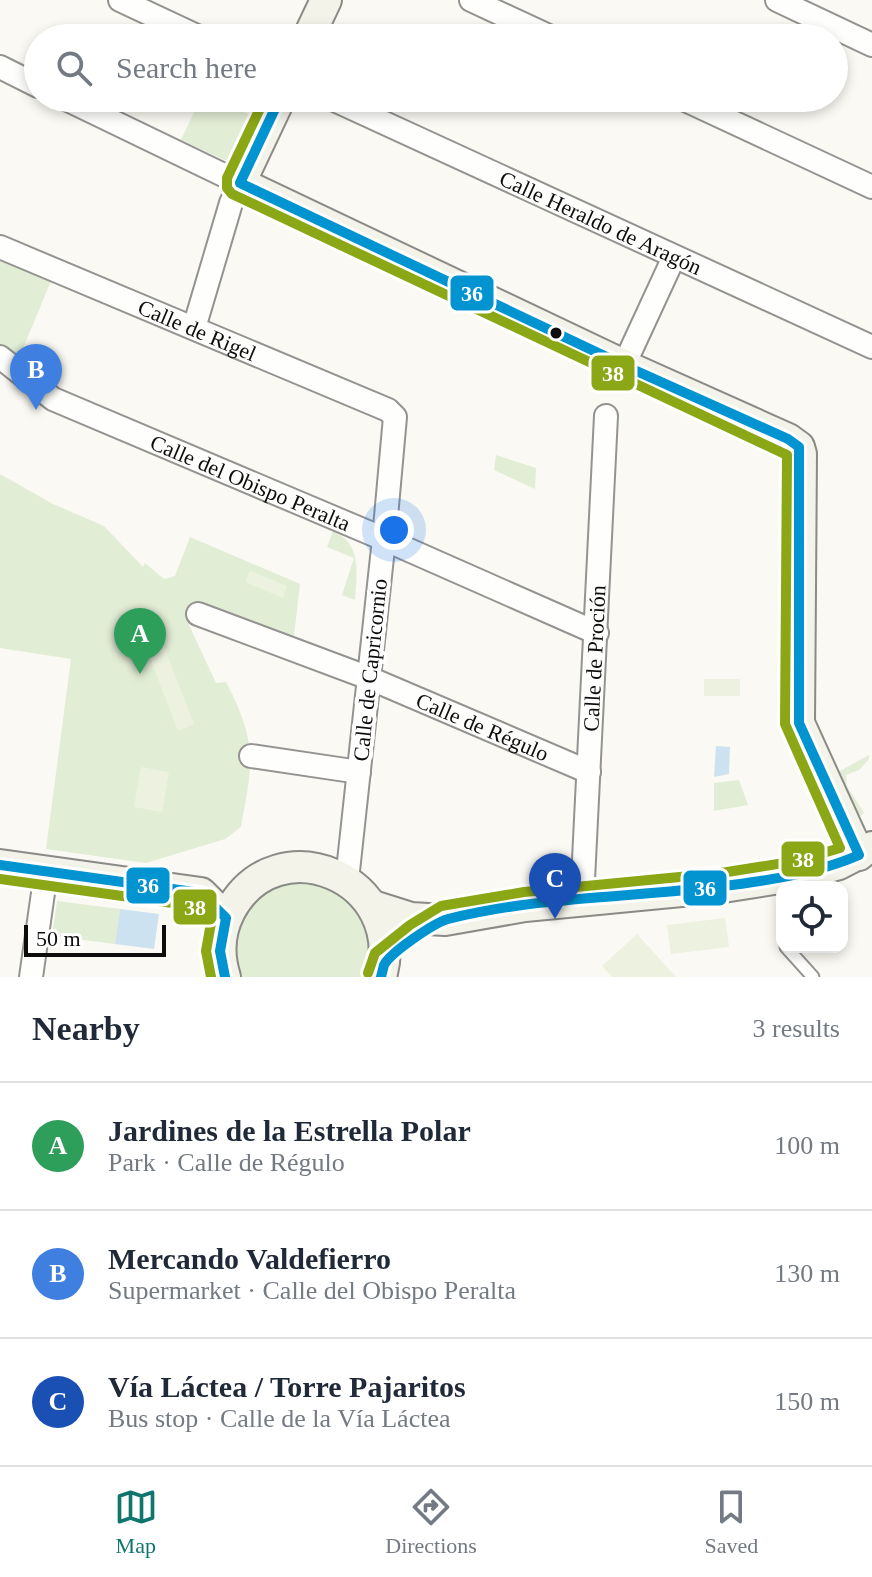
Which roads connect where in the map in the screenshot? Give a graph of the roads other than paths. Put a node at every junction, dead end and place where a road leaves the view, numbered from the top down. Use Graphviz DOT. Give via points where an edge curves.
graph roads {
  1 [pos="120,0"];
  2 [pos="326,0"];
  3 [pos="471,0"];
  4 [pos="777,0"];
  5 [pos="171,24"];
  6 [pos="315,24"];
  7 [pos="523,24"];
  8 [pos="828,24"];
  9 [pos="848,34"];
  10 [pos="872,45"];
  11 [pos="0,67"];
  12 [pos="24,79"];
  13 [pos="93,112"];
  14 [pos="273,112"];
  15 [pos="360,112"];
  16 [pos="711,112"];
  17 [pos="240,183"];
  18 [pos="872,187"];
  19 [pos="0,247"];
  20 [pos="674,257"];
  21 [pos="194,328"];
  22 [pos="872,347"];
  23 [pos="0,357"];
  24 [pos="624,365"];
  25 [pos="392,413"];
  26 [pos="606,416"];
  27 [pos="384,539"];
  28 [pos="198,614"];
  29 [pos="597,633"];
  30 [pos="369,678"];
  31 [pos="251,756"];
  32 [pos="359,772"];
  33 [pos="589,772"];
  34 [pos="865,851"];
  35 [pos="0,865"];
  36 [pos="46,872"];
  37 [pos="347,880"];
  38 [pos="582,900"];
  39 [pos="373,906"];
  40 [pos="226,918"];
  41 [pos="445,920"];
  42 [pos="792,953"];
  43 [pos="222,964"];
  44 [pos="383,970"];
  45 [pos="31,977"];
  46 [pos="196,977"];
  47 [pos="813,977"];
  1 -- 5 [label="street"];
  2 -- 6 [label="street"];
  3 -- 7 [label="street"];
  4 -- 8 [label="street"];
  9 -- 10 [label="street"];
  11 -- 12 [label="street"];
  13 -- 17 [label="street"];
  14 -- 17 [label="street"];
  15 -- 20 [label="street, Calle Heraldo de Aragón"];
  16 -- 18 [label="street"];
  17 -- 21 [label="street"];
  17 -- 24 [label="street"];
  19 -- 21 [label="street, Calle de Rigel"];
  20 -- 22 [label="street, Calle Heraldo de Aragón"];
  20 -- 24 [label="street"];
  21 -- 25 [label="street, Calle de Rigel"];
  23 -- 27 [label="street, Calle del Obispo Peralta" via="53,399"];
  24 -- 34 [label="street" via="799,447 799,723"];
  25 -- 27 [label="street, Calle de Capricornio"];
  26 -- 29 [label="street, Calle de Proción"];
  27 -- 29 [label="street, Calle del Obispo Peralta"];
  27 -- 30 [label="street, Calle de Capricornio"];
  28 -- 30 [label="street, Calle de Régulo"];
  29 -- 33 [label="street, Calle de Proción"];
  30 -- 32 [label="street, Calle de Capricornio"];
  30 -- 33 [label="street, Calle de Régulo"];
  31 -- 32 [label="street"];
  32 -- 37 [label="street, Calle de Capricornio"];
  33 -- 38 [label="street, Calle de Proción"];
  34 -- 38 [label="street" via="799,875"];
  35 -- 36 [label="street"];
  36 -- 40 [label="street" via="201,893"];
  36 -- 45 [label="street"];
  37 -- 39 [label="street"];
  37 -- 40 [label="street" via="318,869 286,869 245,891"];
  38 -- 41 [label="street"];
  39 -- 41 [label="street" via="411,918"];
  39 -- 44 [label="street" via="384,934"];
  40 -- 43 [label="street"];
  41 -- 44 [label="street" via="417,937"];
  42 -- 47 [label="lane"];
  43 -- 46 [label="street"];
}
